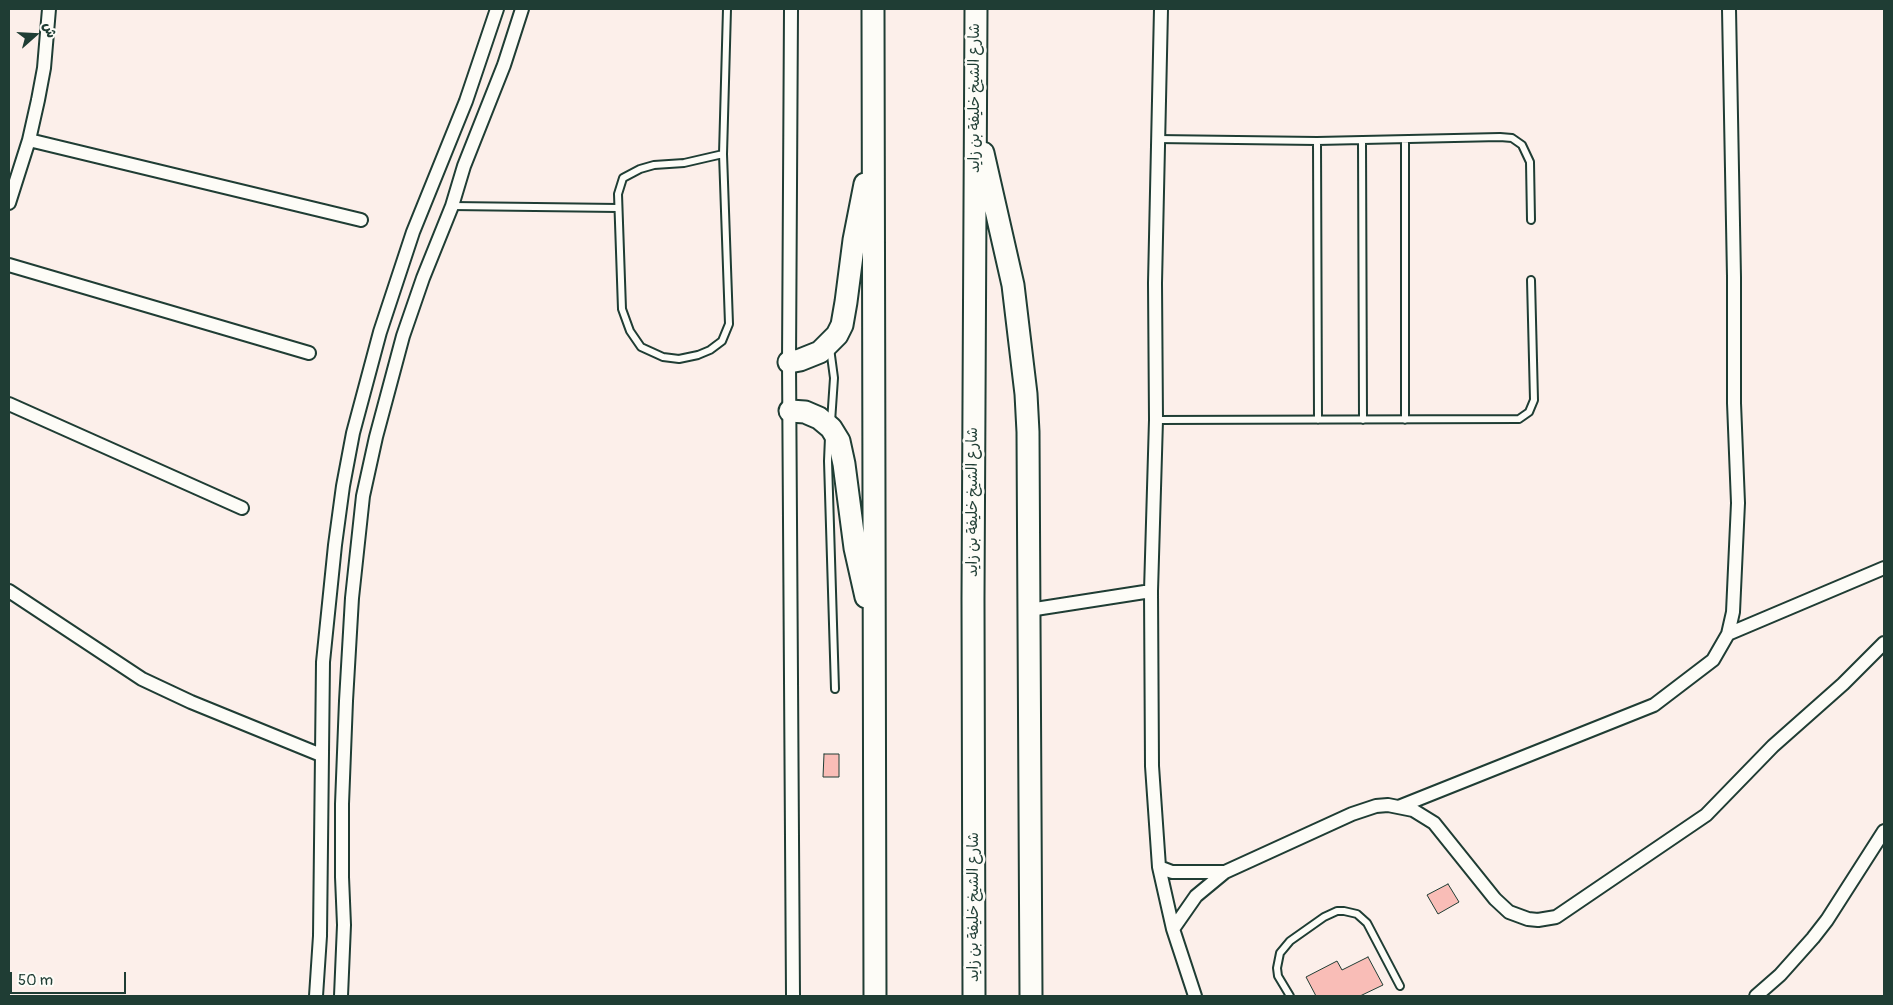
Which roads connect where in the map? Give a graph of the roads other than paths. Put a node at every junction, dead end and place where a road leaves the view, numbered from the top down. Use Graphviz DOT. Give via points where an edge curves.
graph roads {
  1 [pos="48,9"];
  2 [pos="497,9"];
  3 [pos="522,9"];
  4 [pos="727,9"];
  5 [pos="791,9"];
  6 [pos="873,9"];
  7 [pos="976,9"];
  8 [pos="1161,9"];
  9 [pos="1729,9"];
  10 [pos="975,120"];
  11 [pos="1157,139"];
  12 [pos="29,140"];
  13 [pos="1405,140"];
  14 [pos="1317,141"];
  15 [pos="1362,141"];
  16 [pos="874,152"];
  17 [pos="723,154"];
  18 [pos="9,203"];
  19 [pos="452,206"];
  20 [pos="618,208"];
  21 [pos="360,220"];
  22 [pos="1530,220"];
  23 [pos="9,265"];
  24 [pos="1532,280"];
  25 [pos="829,344"];
  26 [pos="309,353"];
  27 [pos="789,362"];
  28 [pos="9,404"];
  29 [pos="790,411"];
  30 [pos="1156,420"];
  31 [pos="1318,420"];
  32 [pos="1363,420"];
  33 [pos="1405,420"];
  34 [pos="831,428"];
  35 [pos="242,508"];
  36 [pos="1884,568"];
  37 [pos="9,591"];
  38 [pos="1151,591"];
  39 [pos="1028,610"];
  40 [pos="875,631"];
  41 [pos="1728,634"];
  42 [pos="1884,642"];
  43 [pos="835,688"];
  44 [pos="321,755"];
  45 [pos="1401,806"];
  46 [pos="1884,831"];
  47 [pos="1159,867"];
  48 [pos="1225,872"];
  49 [pos="1173,929"];
  50 [pos="1400,986"];
  51 [pos="316,996"];
  52 [pos="341,996"];
  53 [pos="793,996"];
  54 [pos="875,996"];
  55 [pos="974,996"];
  56 [pos="1031,996"];
  57 [pos="1195,996"];
  58 [pos="1290,996"];
  59 [pos="1756,996"];
  1 -- 12 [label="street" via="44,68"];
  2 -- 44 [label="street" via="466,101 413,232 380,332 353,433 329,600 323,662"];
  3 -- 19 [label="street"];
  4 -- 17 [label="lane"];
  5 -- 27 [label="street"];
  6 -- 16 [label="highway"];
  7 -- 10 [label="highway, شارع الشيخ خليفة بن زايد"];
  8 -- 11 [label="street"];
  9 -- 41 [label="street" via="1738,504 1733,612"];
  10 -- 39 [label="highway" via="1006,250 1023,358 1028,432"];
  10 -- 55 [label="highway, شارع الشيخ خليفة بن زايد"];
  11 -- 14 [label="lane"];
  11 -- 30 [label="street"];
  12 -- 18 [label="street"];
  12 -- 21 [label="street"];
  13 -- 15 [label="lane"];
  13 -- 22 [label="lane" via="1500,137 1518,141 1530,162"];
  13 -- 33 [label="lane"];
  14 -- 15 [label="lane"];
  14 -- 31 [label="lane"];
  15 -- 32 [label="lane"];
  16 -- 25 [label="highway" via="854,240 844,314 837,335"];
  16 -- 40 [label="highway"];
  17 -- 20 [label="lane" via="684,164 654,165 622,178"];
  17 -- 20 [label="lane" via="729,324 722,341 710,350 679,360 663,357 641,347 630,331 622,309"];
  19 -- 20 [label="lane"];
  19 -- 52 [label="street" via="403,336 363,496 352,598 346,701"];
  23 -- 26 [label="street"];
  24 -- 33 [label="lane" via="1534,400 1529,412 1513,420"];
  25 -- 27 [label="highway" via="812,357"];
  25 -- 34 [label="lane" via="834,378"];
  27 -- 29 [label="street"];
  28 -- 35 [label="street"];
  29 -- 34 [label="highway" via="812,415"];
  29 -- 53 [label="street"];
  30 -- 31 [label="lane"];
  30 -- 38 [label="street"];
  31 -- 32 [label="lane"];
  32 -- 33 [label="lane"];
  34 -- 40 [label="highway" via="841,449 856,548"];
  34 -- 43 [label="lane" via="828,461"];
  36 -- 41 [label="street"];
  37 -- 44 [label="street" via="142,680"];
  38 -- 39 [label="street"];
  38 -- 47 [label="street" via="1152,766"];
  39 -- 56 [label="highway"];
  40 -- 54 [label="highway"];
  41 -- 45 [label="street" via="1713,660 1654,705"];
  42 -- 45 [label="street" via="1843,684 1768,751 1706,815 1556,916 1528,920 1509,912 1494,899 1434,823"];
  44 -- 51 [label="street" via="320,936"];
  45 -- 48 [label="street" via="1364,809"];
  46 -- 59 [label="street" via="1814,938"];
  47 -- 48 [label="street" via="1172,872"];
  47 -- 49 [label="street"];
  48 -- 49 [label="street" via="1196,896"];
  49 -- 57 [label="street"];
  50 -- 58 [label="lane" via="1367,923 1357,914 1337,911 1290,941 1280,953 1278,976"];
}
